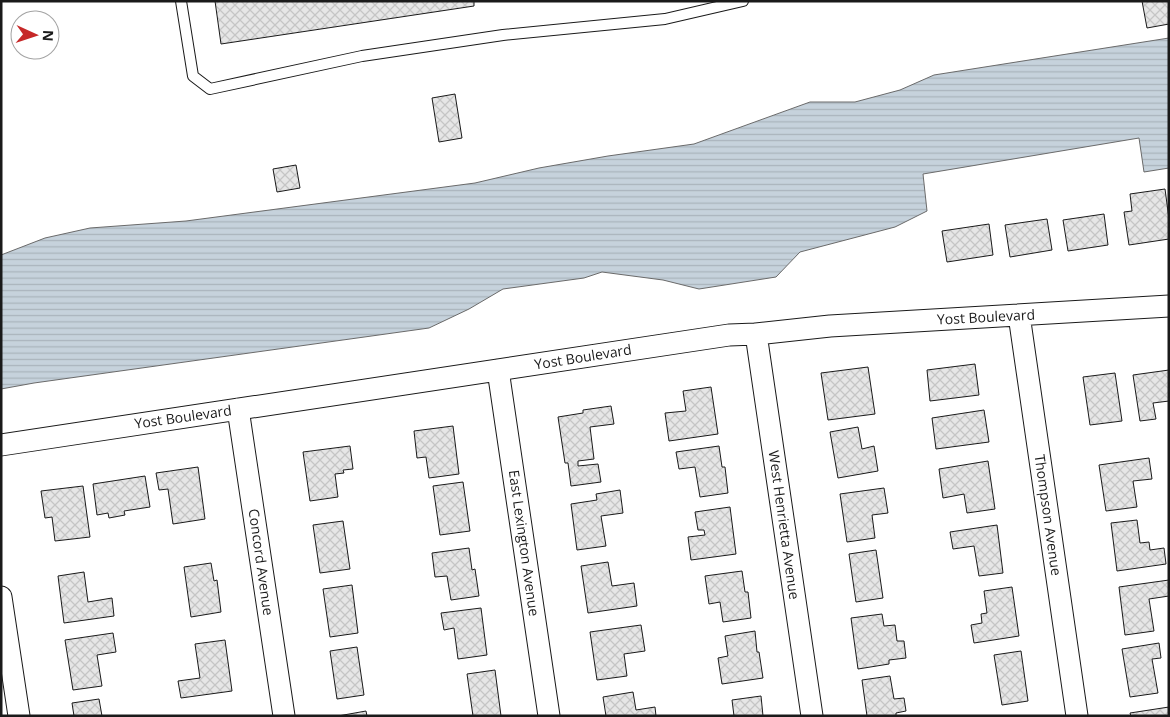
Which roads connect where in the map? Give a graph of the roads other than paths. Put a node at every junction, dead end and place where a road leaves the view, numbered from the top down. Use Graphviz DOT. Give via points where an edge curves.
graph roads {
  1 [pos="181,1"];
  2 [pos="743,1"];
  3 [pos="1169,306"];
  4 [pos="1019,315"];
  5 [pos="756,334"];
  6 [pos="498,370"];
  7 [pos="238,409"];
  8 [pos="1,445"];
  9 [pos="1,597"];
  10 [pos="19,716"];
  11 [pos="284,716"];
  12 [pos="549,716"];
  13 [pos="812,716"];
  14 [pos="1077,716"];
  1 -- 2 [label="lane" via="193,76 210,89 362,56 504,35 665,18"];
  3 -- 4 [label="street, Yost Boulevard"];
  4 -- 5 [label="street, Yost Boulevard" via="830,326"];
  4 -- 14 [label="street, Thompson Avenue"];
  5 -- 6 [label="street, Yost Boulevard" via="730,335"];
  5 -- 13 [label="street, West Henrietta Avenue"];
  6 -- 7 [label="street, Yost Boulevard"];
  6 -- 12 [label="street, East Lexington Avenue"];
  7 -- 8 [label="street, Yost Boulevard"];
  7 -- 11 [label="street, Concord Avenue"];
  9 -- 10 [label="street"];
}
